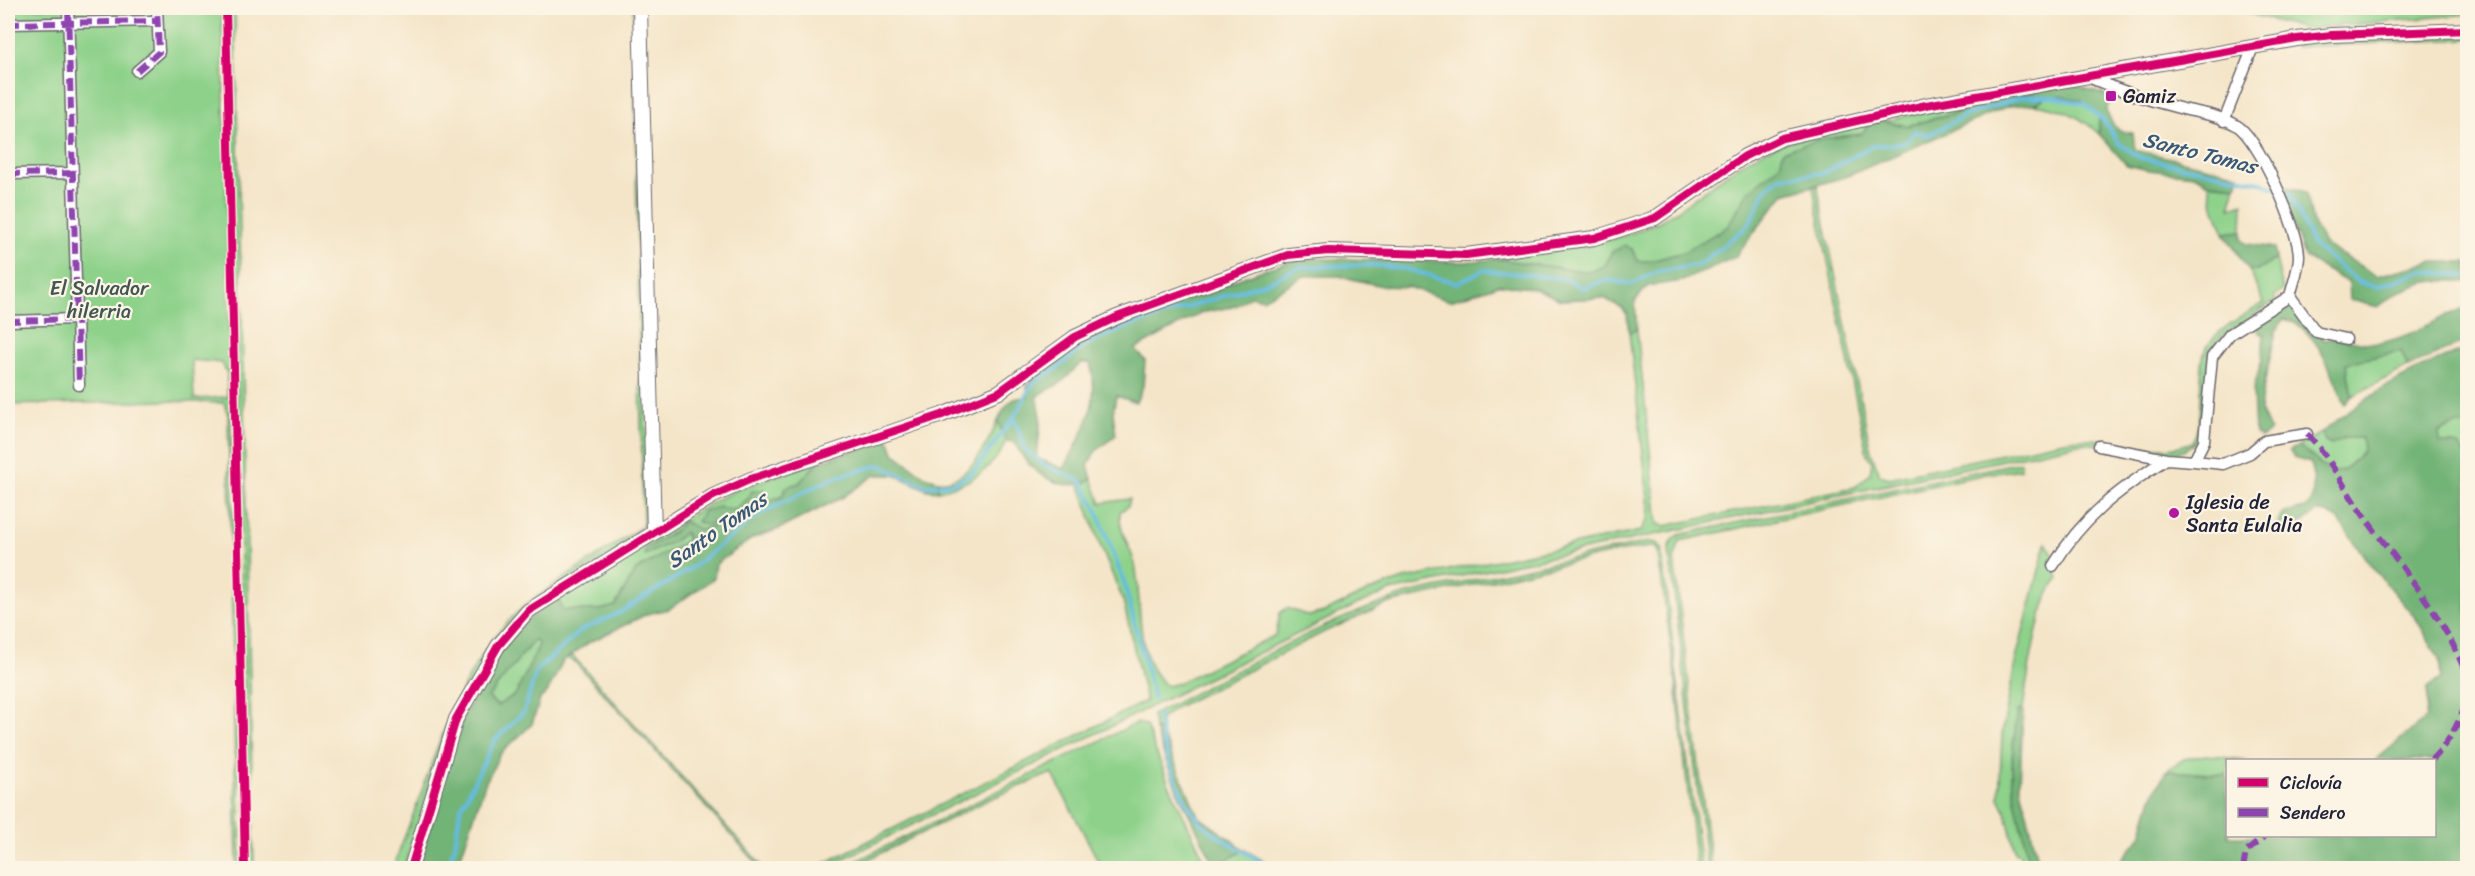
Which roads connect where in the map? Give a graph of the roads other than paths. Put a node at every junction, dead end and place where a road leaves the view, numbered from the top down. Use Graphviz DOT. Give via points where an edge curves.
graph roads {
  1 [pos="68,8"];
  2 [pos="157,8"];
  3 [pos="640,8"];
  4 [pos="157,21"];
  5 [pos="69,22"];
  6 [pos="8,24"];
  7 [pos="2468,30"];
  8 [pos="2253,47"];
  9 [pos="137,71"];
  10 [pos="2088,77"];
  11 [pos="2224,121"];
  12 [pos="73,173"];
  13 [pos="8,174"];
  14 [pos="2290,296"];
  15 [pos="77,319"];
  16 [pos="8,321"];
  17 [pos="2346,339"];
  18 [pos="79,385"];
  19 [pos="2307,435"];
  20 [pos="2099,446"];
  21 [pos="2166,459"];
  22 [pos="2194,461"];
  23 [pos="654,532"];
  24 [pos="2053,566"];
  25 [pos="411,868"];
  1 -- 5 [label="street"];
  2 -- 4 [label="street"];
  3 -- 23 [label="street"];
  4 -- 5 [label="street"];
  4 -- 9 [label="street" via="159,52"];
  5 -- 6 [label="street"];
  5 -- 12 [label="street"];
  7 -- 8 [label="street" via="2332,35"];
  8 -- 10 [label="street"];
  8 -- 11 [label="street"];
  10 -- 11 [label="street" via="2128,94"];
  10 -- 23 [label="street" via="1926,105 1782,138 1745,156 1655,218 1594,238 1466,255 1328,251 1288,255 1117,317 1075,337 999,392 751,479 713,496"];
  11 -- 14 [label="street" via="2237,125 2247,135 2287,212 2299,257"];
  12 -- 13 [label="street"];
  12 -- 15 [label="street"];
  14 -- 17 [label="street" via="2316,332"];
  14 -- 22 [label="street" via="2230,334 2212,357 2204,441"];
  15 -- 16 [label="street"];
  15 -- 18 [label="street"];
  19 -- 22 [label="street" via="2264,441 2250,453 2223,464"];
  20 -- 21 [label="street"];
  21 -- 22 [label="street"];
  21 -- 24 [label="street" via="2117,491 2071,536"];
  23 -- 25 [label="street" via="528,611 498,646 456,719"];
}
